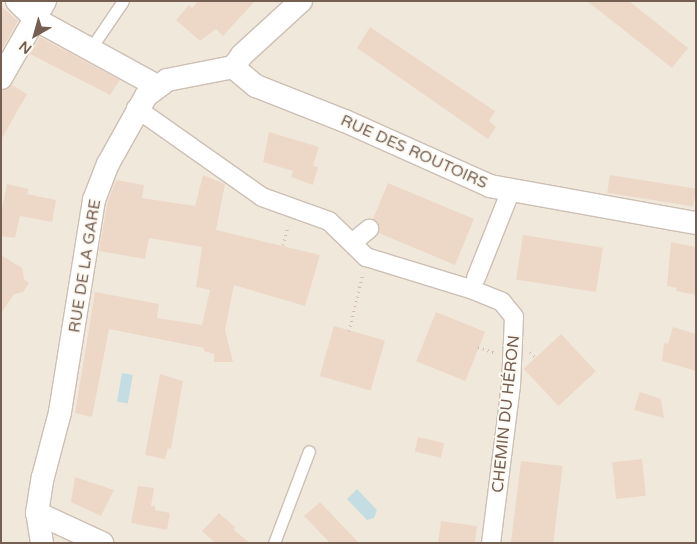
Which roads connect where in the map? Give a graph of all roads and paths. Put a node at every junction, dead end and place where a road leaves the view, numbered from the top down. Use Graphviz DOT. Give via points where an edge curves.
graph roads {
  1 [pos="17,1"];
  2 [pos="123,1"];
  3 [pos="301,1"];
  4 [pos="40,10"];
  5 [pos="90,48"];
  6 [pos="233,67"];
  7 [pos="1,78"];
  8 [pos="157,86"];
  9 [pos="136,108"];
  10 [pos="511,190"];
  11 [pos="696,223"];
  12 [pos="369,229"];
  13 [pos="353,242"];
  14 [pos="366,257"];
  15 [pos="476,278"];
  16 [pos="349,331"];
  17 [pos="309,451"];
  18 [pos="37,514"];
  19 [pos="42,543"];
  20 [pos="102,543"];
  21 [pos="274,543"];
  22 [pos="491,543"];
  1 -- 4 [label="street"];
  2 -- 5 [label="lane"];
  3 -- 6 [label="street" via="242,54"];
  4 -- 5 [label="street"];
  4 -- 7 [label="street"];
  5 -- 8 [label="street"];
  6 -- 8 [label="street, RUE DE LA GARE" via="167,80"];
  6 -- 10 [label="street, RUE DES ROUTOIRS" via="256,86 490,186"];
  8 -- 9 [label="street, RUE DE LA GARE"];
  9 -- 13 [label="street" via="262,196 329,221"];
  9 -- 18 [label="street, RUE DE LA GARE" via="94,200 60,412"];
  10 -- 11 [label="street, RUE DES ROUTOIRS"];
  10 -- 15 [label="street"];
  12 -- 13 [label="street"];
  13 -- 14 [label="street"];
  14 -- 16 [label="path"];
  14 -- 22 [label="street, CHEMIN DU HÉRON" via="481,293 502,302 514,317 510,385"];
  17 -- 21 [label="lane"];
  18 -- 19 [label="street, RUE DE LA GARE"];
  18 -- 20 [label="street"];
}
